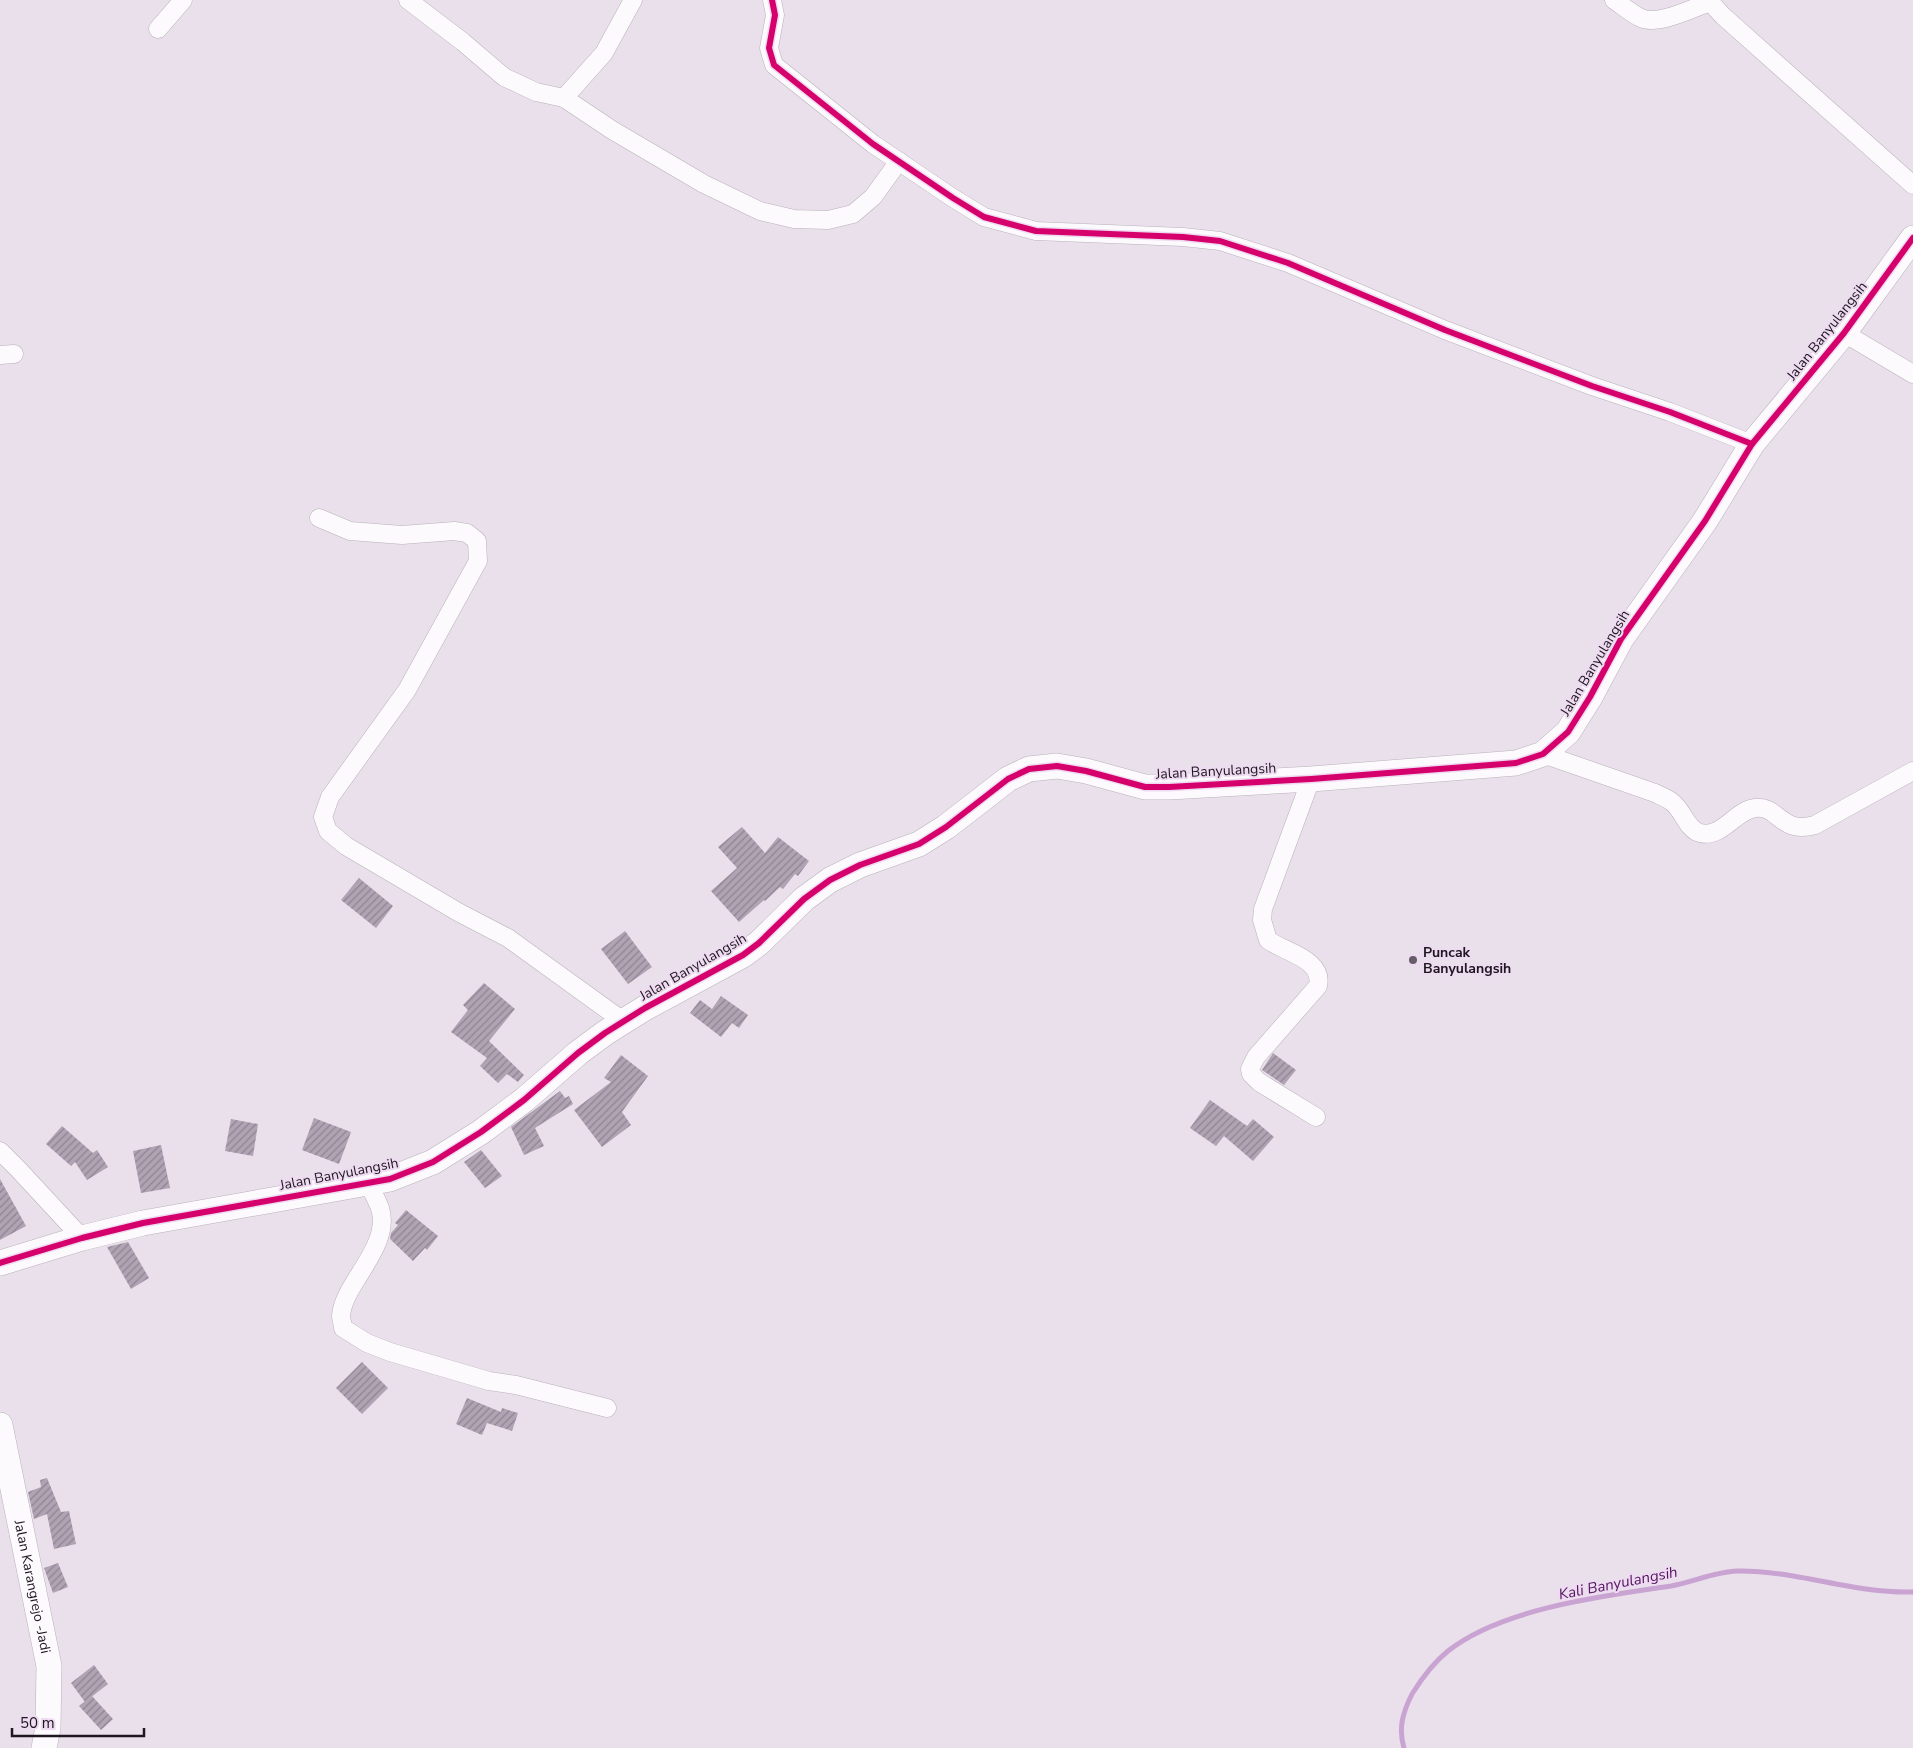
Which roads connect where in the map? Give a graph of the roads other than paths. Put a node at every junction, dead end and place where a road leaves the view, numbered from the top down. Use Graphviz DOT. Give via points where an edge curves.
graph roads {
  1 [pos="183,0"];
  2 [pos="408,0"];
  3 [pos="633,0"];
  4 [pos="772,0"];
  5 [pos="1614,0"];
  6 [pos="1710,1"];
  7 [pos="158,29"];
  8 [pos="564,98"];
  9 [pos="900,161"];
  10 [pos="1913,184"];
  11 [pos="1913,238"];
  12 [pos="1844,333"];
  13 [pos="1913,374"];
  14 [pos="1752,444"];
  15 [pos="319,518"];
  16 [pos="1544,754"];
  17 [pos="1913,771"];
  18 [pos="1311,779"];
  19 [pos="623,1021"];
  20 [pos="1316,1117"];
  21 [pos="0,1151"];
  22 [pos="368,1184"];
  23 [pos="82,1238"];
  24 [pos="0,1263"];
  25 [pos="607,1408"];
  26 [pos="0,1426"];
  27 [pos="44,1748"];
  1 -- 7 [label="street"];
  2 -- 8 [label="street" via="504,77 536,92"];
  3 -- 8 [label="street" via="604,54"];
  4 -- 9 [label="street" via="775,15 769,48 774,65 873,144"];
  5 -- 6 [label="street" via="1648,20 1670,17"];
  6 -- 10 [label="street"];
  8 -- 9 [label="street" via="704,184 760,211 794,219 828,220 853,214 873,197"];
  9 -- 14 [label="street" via="984,217 1036,231 1220,241 1288,263 1446,330"];
  11 -- 12 [label="street, Jalan Banyulangsih"];
  12 -- 13 [label="street"];
  12 -- 14 [label="street, Jalan Banyulangsih"];
  14 -- 16 [label="street, Jalan Banyulangsih" via="1705,521 1621,639 1578,718"];
  15 -- 19 [label="street" via="350,531 402,535 466,533 477,541 478,561 407,690 330,797 323,817 328,830 346,846 508,938"];
  16 -- 17 [label="street" via="1656,792 1672,802 1694,830 1705,834 1756,808 1769,810 1789,826 1810,826"];
  16 -- 18 [label="street, Jalan Banyulangsih" via="1516,763"];
  18 -- 19 [label="street, Jalan Banyulangsih" via="1170,788 1145,787 1072,768 1029,769 1008,778 919,844 830,880 804,899 743,955"];
  18 -- 20 [label="street" via="1263,909 1262,920 1268,940 1309,963 1320,977 1318,986 1256,1057 1250,1069 1259,1082"];
  19 -- 22 [label="street, Jalan Banyulangsih" via="591,1043 524,1100 450,1152 416,1171"];
  21 -- 23 [label="street"];
  22 -- 23 [label="street, Jalan Banyulangsih" via="177,1217"];
  22 -- 25 [label="street" via="380,1209 381,1226 376,1246 345,1303 341,1317 344,1328 367,1343 390,1352 489,1381"];
  23 -- 24 [label="street, Jalan Banyulangsih"];
  26 -- 27 [label="street, Jalan Karangrejo -Jadi" via="49,1666 48,1728"];
}
